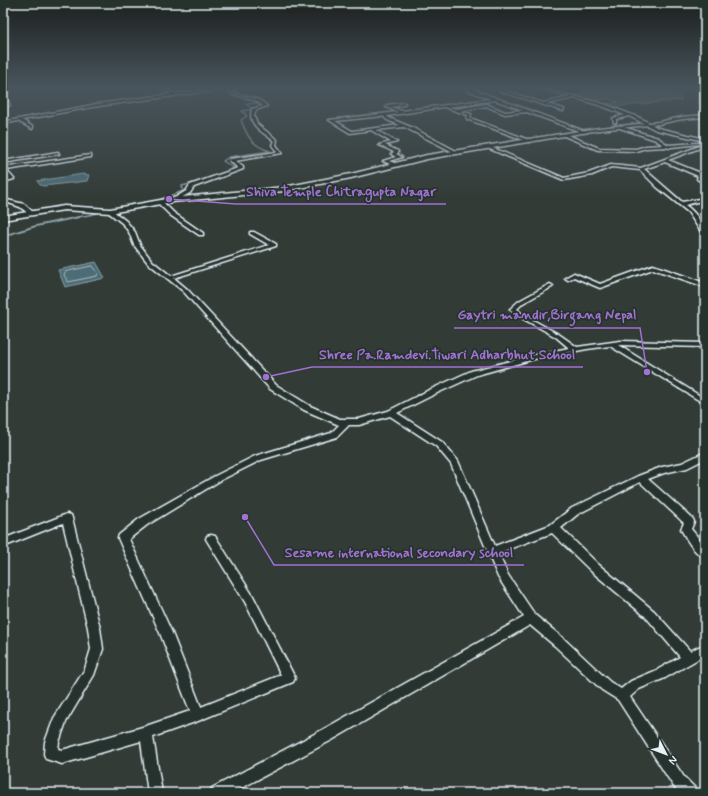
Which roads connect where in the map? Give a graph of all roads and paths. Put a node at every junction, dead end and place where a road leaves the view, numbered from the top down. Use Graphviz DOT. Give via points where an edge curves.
graph roads {
  1 [pos="27,125"];
  2 [pos="256,125"];
  3 [pos="340,125"];
  4 [pos="362,125"];
  5 [pos="486,125"];
  6 [pos="567,125"];
  7 [pos="645,125"];
  8 [pos="647,125"];
  9 [pos="406,126"];
  10 [pos="621,127"];
  11 [pos="32,128"];
  12 [pos="371,129"];
  13 [pos="585,132"];
  14 [pos="564,135"];
  15 [pos="705,140"];
  16 [pos="528,142"];
  17 [pos="705,144"];
  18 [pos="668,146"];
  19 [pos="487,148"];
  20 [pos="456,152"];
  21 [pos="58,153"];
  22 [pos="676,155"];
  23 [pos="90,156"];
  24 [pos="666,161"];
  25 [pos="3,162"];
  26 [pos="395,165"];
  27 [pos="641,168"];
  28 [pos="3,169"];
  29 [pos="3,181"];
  30 [pos="705,182"];
  31 [pos="705,199"];
  32 [pos="3,200"];
  33 [pos="175,200"];
  34 [pos="160,202"];
  35 [pos="681,204"];
  36 [pos="110,211"];
  37 [pos="31,213"];
  38 [pos="3,218"];
  39 [pos="252,233"];
  40 [pos="201,234"];
  41 [pos="705,234"];
  42 [pos="169,278"];
  43 [pos="568,278"];
  44 [pos="705,285"];
  45 [pos="550,286"];
  46 [pos="611,344"];
  47 [pos="705,345"];
  48 [pos="575,349"];
  49 [pos="705,402"];
  50 [pos="391,413"];
  51 [pos="347,422"];
  52 [pos="705,455"];
  53 [pos="641,478"];
  54 [pos="554,528"];
  55 [pos="211,539"];
  56 [pos="3,544"];
  57 [pos="492,551"];
  58 [pos="705,553"];
  59 [pos="531,619"];
  60 [pos="705,649"];
  61 [pos="689,658"];
  62 [pos="622,696"];
  63 [pos="198,715"];
  64 [pos="146,733"];
  65 [pos="155,793"];
  66 [pos="217,793"];
  67 [pos="690,793"];
  1 -- 11 [label="street"];
  2 -- 33 [label="street" via="276,141 274,145 280,153 231,160 241,168 192,186 188,192"];
  3 -- 12 [label="street" via="351,132"];
  4 -- 12 [label="street"];
  5 -- 16 [label="street"];
  6 -- 13 [label="street"];
  7 -- 10 [label="street"];
  8 -- 15 [label="street"];
  9 -- 12 [label="street"];
  9 -- 20 [label="street"];
  10 -- 13 [label="street"];
  10 -- 18 [label="street" via="657,139"];
  12 -- 26 [label="street" via="395,142 381,145 397,152 393,154 400,157 386,161"];
  13 -- 14 [label="street"];
  14 -- 16 [label="street"];
  14 -- 18 [label="street" via="598,149 636,150"];
  16 -- 19 [label="street"];
  17 -- 18 [label="street"];
  17 -- 22 [label="street"];
  18 -- 22 [label="street" via="670,153"];
  19 -- 20 [label="street"];
  19 -- 27 [label="street" via="564,179 590,174 611,166"];
  20 -- 26 [label="street"];
  21 -- 25 [label="street"];
  22 -- 24 [label="street"];
  23 -- 28 [label="street"];
  24 -- 27 [label="street"];
  24 -- 30 [label="street" via="701,175 699,178"];
  26 -- 33 [label="street" via="284,189"];
  27 -- 35 [label="street"];
  28 -- 29 [label="street" via="12,179"];
  31 -- 35 [label="street"];
  32 -- 37 [label="street" via="20,204"];
  33 -- 34 [label="street"];
  34 -- 36 [label="street"];
  34 -- 40 [label="street" via="172,214"];
  35 -- 41 [label="street" via="690,211"];
  36 -- 37 [label="street" via="64,208"];
  36 -- 42 [label="street" via="132,232 137,245 150,262"];
  37 -- 38 [label="street"];
  39 -- 42 [label="street" via="274,245"];
  42 -- 51 [label="street" via="202,307 273,387 307,408 339,422"];
  43 -- 44 [label="street" via="574,275 600,286 652,266"];
  45 -- 48 [label="street" via="512,309"];
  46 -- 47 [label="street"];
  46 -- 48 [label="street"];
  46 -- 49 [label="street"];
  48 -- 50 [label="street" via="474,373"];
  50 -- 51 [label="street" via="359,422"];
  50 -- 57 [label="street" via="439,444 455,463"];
  51 -- 63 [label="street" via="334,435 264,455 224,475 143,522 123,538 166,633"];
  52 -- 53 [label="street" via="684,466 662,470"];
  53 -- 54 [label="street" via="576,511"];
  53 -- 58 [label="street" via="689,522 686,529"];
  54 -- 57 [label="street"];
  54 -- 61 [label="street" via="595,568 650,614"];
  55 -- 63 [label="street" via="249,599 289,678"];
  56 -- 64 [label="street" via="67,518 94,628 97,649 90,671 61,718 52,742 51,754 62,757"];
  57 -- 59 [label="street" via="503,578"];
  59 -- 62 [label="street" via="606,686"];
  59 -- 66 [label="street" via="327,735"];
  60 -- 61 [label="street"];
  61 -- 62 [label="street" via="635,685"];
  62 -- 67 [label="street" via="679,782"];
  63 -- 64 [label="street"];
  64 -- 65 [label="street"];
}
